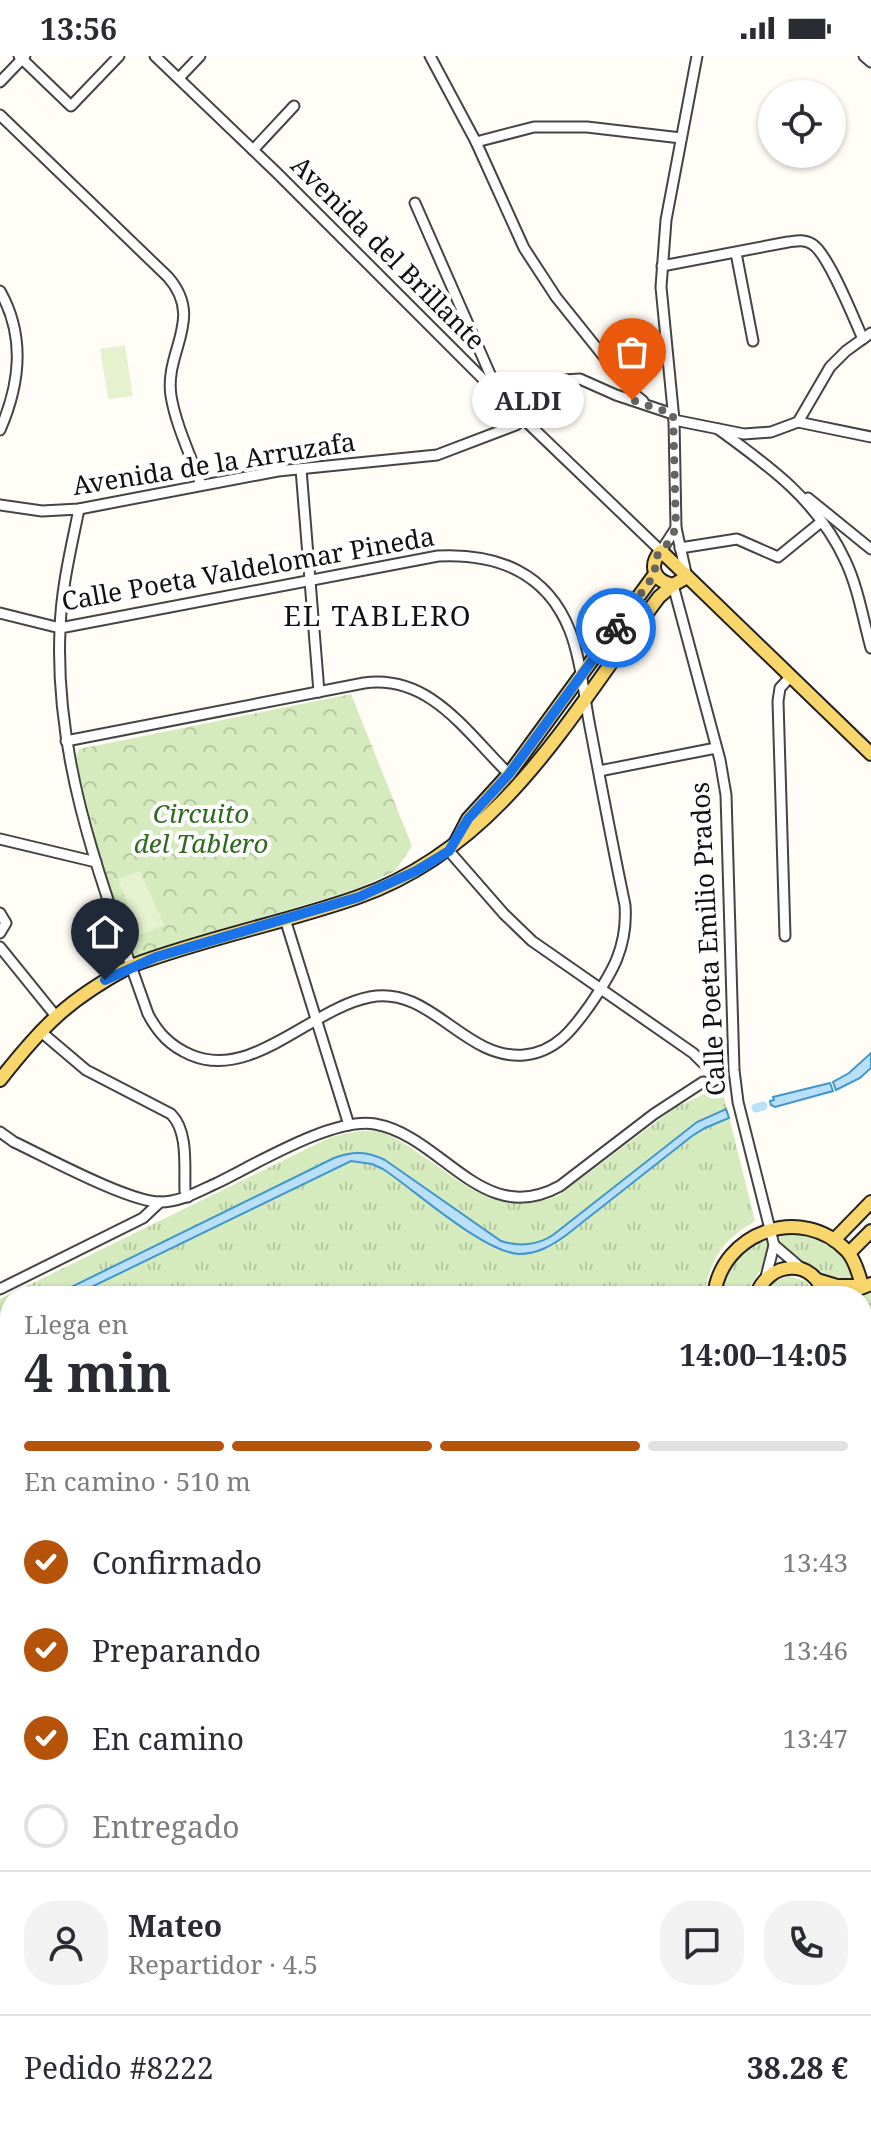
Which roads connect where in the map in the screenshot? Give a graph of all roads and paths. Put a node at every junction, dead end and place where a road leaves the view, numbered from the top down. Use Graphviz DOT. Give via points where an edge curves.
graph roads {
  1 [pos="119,56"];
  2 [pos="155,56"];
  3 [pos="200,56"];
  4 [pos="430,56"];
  5 [pos="697,56"];
  6 [pos="864,56"];
  7 [pos="22,57"];
  8 [pos="871,62"];
  9 [pos="179,78"];
  10 [pos="0,82"];
  11 [pos="294,106"];
  12 [pos="0,115"];
  13 [pos="681,138"];
  14 [pos="476,142"];
  15 [pos="253,150"];
  16 [pos="415,203"];
  17 [pos="736,253"];
  18 [pos="662,266"];
  19 [pos="0,291"];
  20 [pos="867,336"];
  21 [pos="753,341"];
  22 [pos="500,396"];
  23 [pos="647,405"];
  24 [pos="673,417"];
  25 [pos="523,419"];
  26 [pos="798,422"];
  27 [pos="718,429"];
  28 [pos="0,430"];
  29 [pos="871,437"];
  30 [pos="301,469"];
  31 [pos="201,485"];
  32 [pos="793,486"];
  33 [pos="0,505"];
  34 [pos="79,509"];
  35 [pos="821,522"];
  36 [pos="843,526"];
  37 [pos="676,528"];
  38 [pos="832,537"];
  39 [pos="680,548"];
  40 [pos="871,549"];
  41 [pos="661,551"];
  42 [pos="655,574"];
  43 [pos="687,577"];
  44 [pos="309,581"];
  45 [pos="673,585"];
  46 [pos="0,613"];
  47 [pos="60,628"];
  48 [pos="871,648"];
  49 [pos="581,676"];
  50 [pos="791,676"];
  51 [pos="319,692"];
  52 [pos="585,697"];
  53 [pos="66,741"];
  54 [pos="716,748"];
  55 [pos="871,754"];
  56 [pos="599,771"];
  57 [pos="509,774"];
  58 [pos="0,839"];
  59 [pos="449,851"];
  60 [pos="96,862"];
  61 [pos="0,913"];
  62 [pos="285,919"];
  63 [pos="0,933"];
  64 [pos="785,936"];
  65 [pos="0,947"];
  66 [pos="131,966"];
  67 [pos="601,989"];
  68 [pos="55,1015"];
  69 [pos="317,1021"];
  70 [pos="40,1031"];
  71 [pos="703,1063"];
  72 [pos="734,1070"];
  73 [pos="719,1071"];
  74 [pos="0,1080"];
  75 [pos="703,1082"];
  76 [pos="349,1125"];
  77 [pos="0,1132"];
  78 [pos="188,1197"];
  79 [pos="160,1202"];
  80 [pos="871,1202"];
  81 [pos="771,1229"];
  82 [pos="871,1231"];
  83 [pos="834,1240"];
  84 [pos="774,1245"];
  85 [pos="849,1253"];
  86 [pos="803,1270"];
  87 [pos="766,1277"];
  88 [pos="817,1280"];
  89 [pos="867,1285"];
  90 [pos="6,1286"];
  91 [pos="716,1286"];
  92 [pos="761,1286"];
  93 [pos="820,1286"];
  1 -- 7 [label="street" via="71,106"];
  2 -- 9 [label="street, Avenida del Brillante"];
  3 -- 9 [label="street"];
  4 -- 14 [label="street"];
  5 -- 13 [label="street"];
  6 -- 8 [label="street"];
  7 -- 10 [label="street"];
  9 -- 15 [label="street, Avenida del Brillante"];
  11 -- 15 [label="street, Avenida del Brillante"];
  12 -- 31 [label="street" via="181,295 185,315 171,393"];
  13 -- 14 [label="street" via="534,127"];
  13 -- 18 [label="street"];
  14 -- 23 [label="street" via="524,248 556,297"];
  15 -- 22 [label="street, Avenida del Brillante"];
  16 -- 22 [label="street"];
  17 -- 18 [label="street"];
  17 -- 20 [label="street" via="801,240 815,245"];
  17 -- 21 [label="street"];
  18 -- 24 [label="street"];
  19 -- 28 [label="street" via="14,325 18,368"];
  20 -- 26 [label="street" via="830,367"];
  22 -- 25 [label="street, Avenida del Brillante"];
  23 -- 24 [label="street"];
  23 -- 25 [label="street" via="580,379 563,380"];
  24 -- 27 [label="street"];
  24 -- 37 [label="street"];
  25 -- 30 [label="street, Avenida de la Arruzafa" via="437,455"];
  25 -- 41 [label="street, Avenida del Brillante"];
  26 -- 27 [label="street" via="758,434"];
  26 -- 29 [label="street"];
  27 -- 32 [label="street"];
  30 -- 31 [label="street, Avenida de la Arruzafa"];
  30 -- 44 [label="street"];
  31 -- 34 [label="street, Avenida de la Arruzafa"];
  32 -- 35 [label="street"];
  32 -- 36 [label="street"];
  33 -- 34 [label="street, Avenida de la Arruzafa"];
  34 -- 47 [label="street, Calle Poeta Valdelomar Pineda"];
  35 -- 38 [label="street"];
  35 -- 39 [label="street" via="778,557 737,539"];
  36 -- 38 [label="street"];
  36 -- 40 [label="street"];
  37 -- 39 [label="street"];
  37 -- 41 [label="street"];
  38 -- 48 [label="street" via="852,579"];
  39 -- 43 [label="street"];
  41 -- 42 [label="main road" via="655,558"];
  41 -- 43 [label="main road, Avenida del Brillante"];
  42 -- 45 [label="main road" via="662,583"];
  42 -- 49 [label="main road"];
  43 -- 45 [label="main road"];
  43 -- 50 [label="main road, Avenida del Brillante"];
  44 -- 47 [label="street, Calle Poeta Valdelomar Pineda"];
  44 -- 49 [label="street, Calle Poeta Valdelomar Pineda" via="438,556 500,562 530,578 554,604 570,632"];
  44 -- 51 [label="street"];
  45 -- 52 [label="main road"];
  45 -- 54 [label="street, Calle Poeta Emilio Prados"];
  46 -- 47 [label="street, Calle Poeta Valdelomar Pineda"];
  47 -- 53 [label="street, Calle Poeta Valdelomar Pineda"];
  49 -- 52 [label="street, Calle Poeta Valdelomar Pineda"];
  49 -- 57 [label="main road"];
  50 -- 55 [label="main road, Avenida del Brillante"];
  50 -- 64 [label="street" via="780,688 778,701"];
  51 -- 53 [label="street"];
  51 -- 57 [label="street" via="374,682 417,689"];
  52 -- 56 [label="street, Calle Poeta Valdelomar Pineda"];
  52 -- 59 [label="main road" via="518,787"];
  53 -- 60 [label="street, Calle Poeta Valdelomar Pineda"];
  54 -- 56 [label="street"];
  54 -- 72 [label="street, Calle Poeta Emilio Prados" via="727,806"];
  56 -- 67 [label="street, Calle Poeta Valdelomar Pineda" via="626,916 621,954"];
  57 -- 59 [label="main road" via="468,819"];
  58 -- 60 [label="street"];
  59 -- 62 [label="main road" via="373,891"];
  59 -- 67 [label="street" via="525,934"];
  60 -- 66 [label="street, Calle Poeta Valdelomar Pineda"];
  61 -- 63 [label="street" via="6,923"];
  62 -- 66 [label="main road"];
  62 -- 69 [label="street"];
  65 -- 68 [label="street"];
  66 -- 68 [label="main road"];
  66 -- 69 [label="street, Calle Poeta Valdelomar Pineda" via="155,1027 194,1057 228,1061 246,1056"];
  67 -- 69 [label="street, Calle Poeta Valdelomar Pineda" via="561,1041 533,1054 484,1049 400,998 372,996"];
  67 -- 71 [label="street"];
  68 -- 70 [label="main road"];
  69 -- 76 [label="street"];
  70 -- 74 [label="main road"];
  70 -- 78 [label="street" via="86,1070 178,1120"];
  71 -- 73 [label="street" via="712,1063"];
  71 -- 75 [label="street" via="698,1074"];
  72 -- 73 [label="street"];
  72 -- 81 [label="street, Calle Poeta Emilio Prados"];
  73 -- 75 [label="street" via="713,1082"];
  75 -- 76 [label="street" via="569,1180 532,1197 487,1190 395,1131 375,1124"];
  76 -- 78 [label="street" via="305,1140"];
  77 -- 79 [label="street" via="135,1197"];
  78 -- 79 [label="street"];
  79 -- 90 [label="street" via="143,1218"];
  80 -- 83 [label="main road"];
  81 -- 83 [label="main road" via="804,1228"];
  81 -- 84 [label="street, Calle Poeta Emilio Prados"];
  81 -- 91 [label="main road" via="730,1255"];
  82 -- 85 [label="main road"];
  83 -- 85 [label="main road"];
  84 -- 86 [label="street"];
  84 -- 87 [label="street"];
  85 -- 89 [label="main road"];
  86 -- 87 [label="main road" via="784,1268"];
  86 -- 88 [label="main road"];
  87 -- 92 [label="main road"];
  88 -- 89 [label="main road"];
  88 -- 93 [label="main road"];
}
